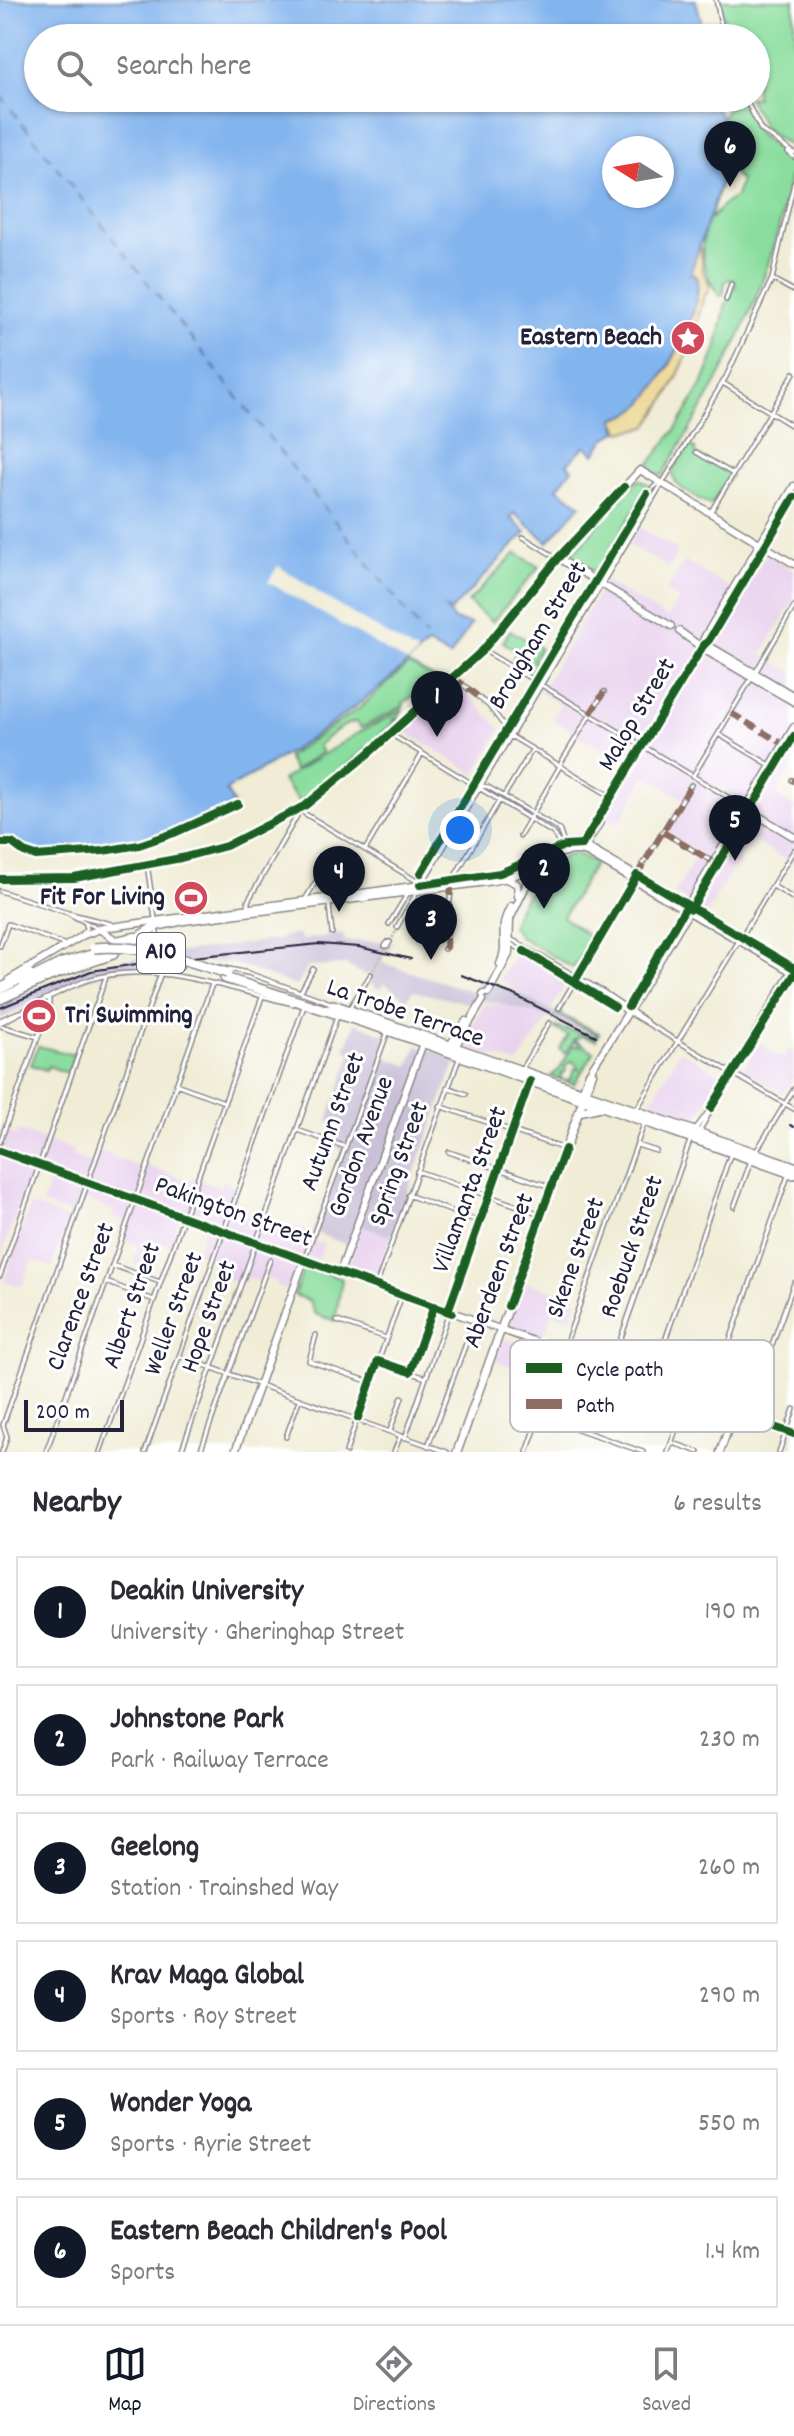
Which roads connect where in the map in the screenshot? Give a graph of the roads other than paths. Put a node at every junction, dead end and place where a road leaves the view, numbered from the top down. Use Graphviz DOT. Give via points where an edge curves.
graph roads {
  1 [pos="716,0"];
  2 [pos="721,24"];
  3 [pos="752,112"];
  4 [pos="794,155"];
  5 [pos="794,187"];
  6 [pos="772,279"];
  7 [pos="731,284"];
  8 [pos="794,291"];
  9 [pos="726,300"];
  10 [pos="794,373"];
  11 [pos="722,384"];
  12 [pos="769,413"];
  13 [pos="794,427"];
  14 [pos="696,452"];
  15 [pos="733,475"];
  16 [pos="661,483"];
  17 [pos="794,486"];
  18 [pos="790,500"];
  19 [pos="710,513"];
  20 [pos="523,537"];
  21 [pos="763,545"];
  22 [pos="558,558"];
  23 [pos="794,564"];
  24 [pos="598,583"];
  25 [pos="794,607"];
  26 [pos="671,626"];
  27 [pos="679,631"];
  28 [pos="703,646"];
  29 [pos="483,650"];
  30 [pos="753,675"];
  31 [pos="454,677"];
  32 [pos="538,683"];
  33 [pos="604,692"];
  34 [pos="794,699"];
  35 [pos="590,714"];
  36 [pos="794,727"];
  37 [pos="507,730"];
  38 [pos="389,733"];
  39 [pos="718,734"];
  40 [pos="510,736"];
  41 [pos="794,736"];
  42 [pos="642,746"];
  43 [pos="532,750"];
  44 [pos="422,754"];
  45 [pos="771,765"];
  46 [pos="559,766"];
  47 [pos="693,776"];
  48 [pos="691,785"];
  49 [pos="478,786"];
  50 [pos="504,796"];
  51 [pos="612,797"];
  52 [pos="499,801"];
  53 [pos="748,809"];
  54 [pos="298,810"];
  55 [pos="533,814"];
  56 [pos="530,819"];
  57 [pos="663,832"];
  58 [pos="520,836"];
  59 [pos="563,837"];
  60 [pos="794,837"];
  61 [pos="580,847"];
  62 [pos="563,848"];
  63 [pos="365,850"];
  64 [pos="794,850"];
  65 [pos="713,862"];
  66 [pos="327,863"];
  67 [pos="147,865"];
  68 [pos="523,869"];
  69 [pos="404,873"];
  70 [pos="420,875"];
  71 [pos="0,878"];
  72 [pos="505,878"];
  73 [pos="635,878"];
  74 [pos="468,882"];
  75 [pos="453,884"];
  76 [pos="417,886"];
  77 [pos="773,886"];
  78 [pos="0,891"];
  79 [pos="408,893"];
  80 [pos="397,894"];
  81 [pos="518,896"];
  82 [pos="794,899"];
  83 [pos="304,901"];
  84 [pos="329,901"];
  85 [pos="402,904"];
  86 [pos="688,909"];
  87 [pos="248,911"];
  88 [pos="68,913"];
  89 [pos="85,922"];
  90 [pos="389,924"];
  91 [pos="116,926"];
  92 [pos="154,926"];
  93 [pos="398,926"];
  94 [pos="99,929"];
  95 [pos="332,933"];
  96 [pos="506,940"];
  97 [pos="740,941"];
  98 [pos="128,944"];
  99 [pos="67,945"];
  100 [pos="0,946"];
  101 [pos="444,949"];
  102 [pos="524,951"];
  103 [pos="179,952"];
  104 [pos="509,952"];
  105 [pos="113,954"];
  106 [pos="213,966"];
  107 [pos="181,967"];
  108 [pos="313,969"];
  109 [pos="500,971"];
  110 [pos="793,971"];
  111 [pos="162,972"];
  112 [pos="192,972"];
  113 [pos="370,974"];
  114 [pos="226,975"];
  115 [pos="106,977"];
  116 [pos="196,979"];
  117 [pos="576,979"];
  118 [pos="212,984"];
  119 [pos="301,991"];
  120 [pos="602,991"];
  121 [pos="0,992"];
  122 [pos="485,994"];
  123 [pos="598,996"];
  124 [pos="262,997"];
  125 [pos="49,999"];
  126 [pos="304,1006"];
  127 [pos="559,1008"];
  128 [pos="339,1011"];
  129 [pos="627,1012"];
  130 [pos="549,1023"];
  131 [pos="0,1024"];
  132 [pos="388,1030"];
  133 [pos="463,1032"];
  134 [pos="0,1033"];
  135 [pos="38,1037"];
  136 [pos="424,1040"];
  137 [pos="680,1041"];
  138 [pos="457,1050"];
  139 [pos="521,1070"];
  140 [pos="732,1072"];
  141 [pos="530,1081"];
  142 [pos="176,1084"];
  143 [pos="447,1087"];
  144 [pos="794,1089"];
  145 [pos="466,1094"];
  146 [pos="581,1096"];
  147 [pos="646,1097"];
  148 [pos="224,1102"];
  149 [pos="785,1104"];
  150 [pos="440,1106"];
  151 [pos="794,1109"];
  152 [pos="636,1111"];
  153 [pos="646,1118"];
  154 [pos="296,1129"];
  155 [pos="513,1131"];
  156 [pos="693,1137"];
  157 [pos="0,1142"];
  158 [pos="637,1145"];
  159 [pos="346,1147"];
  160 [pos="565,1149"];
  161 [pos="0,1151"];
  162 [pos="656,1151"];
  163 [pos="449,1152"];
  164 [pos="731,1152"];
  165 [pos="753,1156"];
  166 [pos="39,1165"];
  167 [pos="499,1169"];
  168 [pos="417,1171"];
  169 [pos="792,1171"];
  170 [pos="87,1182"];
  171 [pos="551,1187"];
  172 [pos="408,1195"];
  173 [pos="489,1196"];
  174 [pos="135,1199"];
  175 [pos="734,1207"];
  176 [pos="541,1214"];
  177 [pos="183,1216"];
  178 [pos="480,1222"];
  179 [pos="224,1231"];
  180 [pos="256,1242"];
  181 [pos="270,1260"];
  182 [pos="304,1260"];
  183 [pos="112,1265"];
  184 [pos="340,1272"];
  185 [pos="0,1276"];
  186 [pos="106,1282"];
  187 [pos="160,1282"];
  188 [pos="794,1283"];
  189 [pos="376,1286"];
  190 [pos="402,1295"];
  191 [pos="154,1300"];
  192 [pos="434,1306"];
  193 [pos="449,1312"];
  194 [pos="337,1321"];
  195 [pos="474,1321"];
  196 [pos="500,1330"];
  197 [pos="316,1335"];
  198 [pos="386,1338"];
  199 [pos="529,1340"];
  200 [pos="567,1340"];
  201 [pos="620,1340"];
  202 [pos="665,1340"];
  203 [pos="731,1340"];
  204 [pos="774,1340"];
  205 [pos="179,1356"];
  206 [pos="378,1361"];
  207 [pos="211,1367"];
  208 [pos="410,1372"];
  209 [pos="228,1374"];
  210 [pos="426,1378"];
  211 [pos="371,1383"];
  212 [pos="259,1385"];
  213 [pos="402,1397"];
  214 [pos="299,1400"];
  215 [pos="794,1409"];
  216 [pos="357,1420"];
  217 [pos="1,1426"];
  218 [pos="390,1432"];
  219 [pos="534,1432"];
  220 [pos="587,1432"];
  221 [pos="675,1432"];
  222 [pos="727,1432"];
  223 [pos="790,1432"];
  224 [pos="286,1437"];
  225 [pos="403,1437"];
  226 [pos="671,1442"];
  227 [pos="428,1446"];
  228 [pos="2,1452"];
  229 [pos="46,1452"];
  230 [pos="100,1452"];
  231 [pos="145,1452"];
  232 [pos="181,1452"];
  233 [pos="200,1452"];
  234 [pos="235,1452"];
  235 [pos="346,1452"];
  236 [pos="394,1452"];
  237 [pos="447,1452"];
  238 [pos="457,1452"];
  239 [pos="527,1452"];
  240 [pos="643,1452"];
  241 [pos="668,1452"];
  242 [pos="699,1452"];
  243 [pos="720,1452"];
  244 [pos="779,1452"];
  1 -- 2 [label="street"];
  3 -- 4 [label="street" via="761,130"];
  5 -- 6 [label="street, Brougham Street" via="790,221"];
  6 -- 8 [label="street"];
  6 -- 11 [label="street, Brougham Street"];
  7 -- 9 [label="street"];
  10 -- 12 [label="street"];
  11 -- 12 [label="street"];
  11 -- 16 [label="street, Brougham Street"];
  12 -- 13 [label="street"];
  12 -- 15 [label="street"];
  14 -- 15 [label="street"];
  15 -- 19 [label="street"];
  16 -- 19 [label="street"];
  16 -- 22 [label="street" via="640,470"];
  16 -- 24 [label="street, Brougham Street" via="647,494"];
  17 -- 18 [label="street, Malop Street"];
  18 -- 21 [label="street, Malop Street"];
  19 -- 21 [label="street"];
  20 -- 22 [label="street"];
  21 -- 23 [label="street"];
  21 -- 28 [label="street, Malop Street"];
  22 -- 24 [label="street"];
  22 -- 29 [label="street"];
  24 -- 26 [label="street"];
  24 -- 32 [label="street, Brougham Street"];
  25 -- 30 [label="street"];
  27 -- 28 [label="street"];
  28 -- 30 [label="street"];
  28 -- 42 [label="street, Malop Street"];
  29 -- 31 [label="street"];
  29 -- 32 [label="street"];
  30 -- 34 [label="street"];
  30 -- 39 [label="street"];
  31 -- 37 [label="street"];
  31 -- 38 [label="street"];
  32 -- 35 [label="street"];
  32 -- 37 [label="street, Brougham Street"];
  32 -- 40 [label="street, Brougham Street"];
  33 -- 35 [label="street"];
  35 -- 42 [label="street"];
  35 -- 46 [label="street"];
  36 -- 45 [label="street"];
  37 -- 40 [label="street"];
  37 -- 49 [label="street, Brougham Street"];
  38 -- 44 [label="street"];
  38 -- 54 [label="street"];
  39 -- 45 [label="street"];
  39 -- 47 [label="street"];
  40 -- 43 [label="street"];
  40 -- 49 [label="street, Brougham Street"];
  41 -- 53 [label="street"];
  42 -- 47 [label="street"];
  42 -- 51 [label="street, Malop Street"];
  43 -- 46 [label="street"];
  43 -- 50 [label="street"];
  44 -- 49 [label="street"];
  44 -- 63 [label="street"];
  45 -- 53 [label="street"];
  46 -- 51 [label="street"];
  46 -- 55 [label="street"];
  47 -- 53 [label="street"];
  48 -- 57 [label="street"];
  49 -- 50 [label="street"];
  49 -- 52 [label="street"];
  49 -- 70 [label="street, Brougham Street"];
  49 -- 76 [label="street, Brougham Street"];
  50 -- 55 [label="street"];
  51 -- 61 [label="street, Malop Street"];
  52 -- 56 [label="street"];
  52 -- 75 [label="street"];
  53 -- 60 [label="street"];
  53 -- 65 [label="street"];
  53 -- 86 [label="street"];
  54 -- 63 [label="street"];
  54 -- 67 [label="street" via="221,848"];
  54 -- 87 [label="street" via="248,901"];
  55 -- 56 [label="street"];
  55 -- 59 [label="street"];
  56 -- 58 [label="street"];
  56 -- 62 [label="street" via="555,835"];
  57 -- 65 [label="street"];
  57 -- 73 [label="street"];
  59 -- 61 [label="street"];
  59 -- 62 [label="street"];
  61 -- 62 [label="street"];
  61 -- 73 [label="street"];
  62 -- 68 [label="street"];
  63 -- 69 [label="street"];
  64 -- 77 [label="street"];
  65 -- 86 [label="street"];
  66 -- 83 [label="street"];
  67 -- 71 [label="street" via="74,878"];
  67 -- 92 [label="street"];
  68 -- 72 [label="street"];
  68 -- 74 [label="street"];
  68 -- 81 [label="street"];
  68 -- 96 [label="street" via="526,886"];
  69 -- 70 [label="street"];
  69 -- 76 [label="street"];
  70 -- 76 [label="street, Brougham Street"];
  72 -- 74 [label="street"];
  72 -- 81 [label="street" via="517,884"];
  73 -- 86 [label="street"];
  73 -- 117 [label="street"];
  74 -- 75 [label="street"];
  75 -- 76 [label="street"];
  75 -- 101 [label="street"];
  76 -- 79 [label="street"];
  76 -- 84 [label="street"];
  76 -- 93 [label="street, Brougham Street"];
  77 -- 82 [label="street"];
  77 -- 97 [label="street"];
  78 -- 88 [label="street"];
  79 -- 80 [label="street"];
  79 -- 85 [label="street"];
  80 -- 84 [label="street"];
  80 -- 85 [label="street"];
  81 -- 96 [label="street" via="504,919"];
  83 -- 84 [label="street"];
  83 -- 87 [label="street"];
  84 -- 87 [label="street"];
  84 -- 95 [label="street"];
  85 -- 90 [label="street"];
  86 -- 97 [label="street"];
  86 -- 129 [label="street"];
  87 -- 92 [label="street"];
  88 -- 89 [label="street"];
  88 -- 91 [label="street"];
  89 -- 94 [label="street"];
  89 -- 99 [label="street" via="87,929"];
  91 -- 92 [label="street"];
  91 -- 94 [label="street"];
  92 -- 94 [label="street" via="119,940"];
  92 -- 98 [label="highway"];
  92 -- 103 [label="street" via="159,945"];
  94 -- 99 [label="street"];
  96 -- 102 [label="street"];
  96 -- 104 [label="street"];
  96 -- 109 [label="street" via="490,983"];
  96 -- 117 [label="street"];
  97 -- 110 [label="street"];
  97 -- 137 [label="street"];
  99 -- 100 [label="street" via="8,924"];
  99 -- 121 [label="street"];
  102 -- 104 [label="street"];
  102 -- 117 [label="street"];
  104 -- 109 [label="street"];
  105 -- 121 [label="highway"];
  106 -- 119 [label="street"];
  107 -- 111 [label="street"];
  108 -- 119 [label="street"];
  109 -- 122 [label="street"];
  110 -- 140 [label="street, Roebuck Street"];
  111 -- 115 [label="street"];
  111 -- 116 [label="street"];
  111 -- 170 [label="street"];
  112 -- 116 [label="street"];
  113 -- 128 [label="street"];
  114 -- 121 [label="highway, La Trobe Terrace / A10, bridge" via="143,954 94,951"];
  114 -- 128 [label="highway, La Trobe Terrace / A10"];
  114 -- 128 [label="highway, La Trobe Terrace / A10"];
  115 -- 125 [label="street"];
  115 -- 166 [label="street"];
  116 -- 118 [label="street"];
  117 -- 120 [label="street"];
  117 -- 123 [label="street"];
  117 -- 127 [label="street"];
  118 -- 124 [label="street"];
  118 -- 142 [label="street, Clarence Street"];
  119 -- 128 [label="street"];
  120 -- 123 [label="street"];
  120 -- 129 [label="street"];
  122 -- 133 [label="street"];
  122 -- 138 [label="street"];
  123 -- 129 [label="street"];
  124 -- 126 [label="street"];
  124 -- 148 [label="street, Albert Street"];
  125 -- 131 [label="street"];
  125 -- 135 [label="street"];
  126 -- 128 [label="street"];
  126 -- 179 [label="street, Weller Street"];
  128 -- 132 [label="highway, La Trobe Terrace / A10"];
  128 -- 136 [label="highway, La Trobe Terrace / A10"];
  128 -- 154 [label="street, Hope Street"];
  129 -- 137 [label="street"];
  129 -- 146 [label="street"];
  130 -- 139 [label="street"];
  131 -- 134 [label="street"];
  131 -- 135 [label="street"];
  132 -- 136 [label="highway, La Trobe Terrace / A10"];
  132 -- 159 [label="street, Autumn Street"];
  133 -- 138 [label="street"];
  133 -- 138 [label="street"];
  135 -- 157 [label="street"];
  136 -- 138 [label="highway, La Trobe Terrace / A10"];
  136 -- 184 [label="street, Gordon Avenue"];
  137 -- 140 [label="street"];
  137 -- 147 [label="street"];
  138 -- 139 [label="highway, La Trobe Terrace / A10"];
  138 -- 141 [label="highway, La Trobe Terrace / A10"];
  138 -- 143 [label="street, Spring Street"];
  139 -- 146 [label="highway, La Trobe Terrace / A10"];
  140 -- 149 [label="street"];
  140 -- 156 [label="street, Roebuck Street"];
  141 -- 146 [label="highway, La Trobe Terrace / A10"];
  141 -- 155 [label="street, Villamanta Street"];
  142 -- 148 [label="street"];
  142 -- 174 [label="street, Clarence Street"];
  143 -- 145 [label="street"];
  143 -- 150 [label="street, Spring Street"];
  144 -- 149 [label="street"];
  146 -- 152 [label="highway, La Trobe Terrace / A10"];
  146 -- 153 [label="highway, La Trobe Terrace / A10" via="601,1107"];
  146 -- 160 [label="main road, Aberdeen Street"];
  147 -- 152 [label="street"];
  147 -- 153 [label="street"];
  148 -- 177 [label="street, Albert Street"];
  149 -- 151 [label="street"];
  149 -- 165 [label="street"];
  150 -- 155 [label="street"];
  150 -- 168 [label="street, Spring Street"];
  152 -- 153 [label="highway, La Trobe Terrace / A10"];
  153 -- 156 [label="highway, La Trobe Terrace / A10"];
  153 -- 158 [label="street, Skene Street"];
  154 -- 159 [label="street"];
  154 -- 180 [label="street, Hope Street"];
  155 -- 160 [label="street"];
  155 -- 167 [label="street, Villamanta Street"];
  156 -- 164 [label="highway, La Trobe Terrace / A10"];
  156 -- 165 [label="highway, La Trobe Terrace / A10"];
  156 -- 201 [label="street, Roebuck Street"];
  158 -- 162 [label="street"];
  158 -- 200 [label="street, Skene Street"];
  159 -- 182 [label="street, Autumn Street"];
  160 -- 171 [label="main road, Aberdeen Street"];
  161 -- 166 [label="street, Pakington Street"];
  163 -- 167 [label="street"];
  164 -- 165 [label="highway, La Trobe Terrace / A10"];
  164 -- 202 [label="street"];
  165 -- 169 [label="highway, La Trobe Terrace / A10"];
  165 -- 175 [label="street"];
  166 -- 170 [label="street, Pakington Street"];
  166 -- 185 [label="street"];
  167 -- 171 [label="street"];
  167 -- 173 [label="street, Villamanta Street"];
  168 -- 172 [label="street, Spring Street"];
  168 -- 173 [label="street"];
  169 -- 203 [label="street"];
  170 -- 174 [label="street, Pakington Street"];
  170 -- 217 [label="street"];
  171 -- 176 [label="main road, Aberdeen Street"];
  172 -- 178 [label="street"];
  172 -- 189 [label="street, Spring Street"];
  173 -- 176 [label="street"];
  173 -- 178 [label="street, Villamanta Street"];
  174 -- 177 [label="street, Pakington Street"];
  174 -- 183 [label="street, Clarence Street"];
  176 -- 196 [label="main road, Aberdeen Street"];
  177 -- 179 [label="street, Pakington Street"];
  177 -- 187 [label="street, Albert Street"];
  178 -- 193 [label="street, Villamanta Street"];
  179 -- 180 [label="street, Pakington Street"];
  179 -- 205 [label="street, Weller Street"];
  180 -- 182 [label="street, Pakington Street"];
  180 -- 207 [label="street, Hope Street"];
  181 -- 209 [label="street"];
  182 -- 184 [label="street, Pakington Street"];
  182 -- 212 [label="street, Autumn Street"];
  183 -- 186 [label="street, Clarence Street"];
  183 -- 187 [label="street"];
  184 -- 189 [label="street, Pakington Street"];
  186 -- 191 [label="street"];
  186 -- 229 [label="street, Clarence Street"];
  187 -- 191 [label="street, Albert Street"];
  188 -- 204 [label="street"];
  189 -- 190 [label="street, Pakington Street"];
  190 -- 192 [label="street, Pakington Street"];
  190 -- 198 [label="street"];
  191 -- 230 [label="street, Albert Street"];
  192 -- 193 [label="street, Pakington Street"];
  192 -- 208 [label="street"];
  193 -- 195 [label="street, Pakington Street"];
  193 -- 210 [label="street, Villamanta Street"];
  194 -- 198 [label="street"];
  195 -- 196 [label="street, Pakington Street"];
  195 -- 227 [label="street"];
  196 -- 199 [label="street, Pakington Street"];
  196 -- 238 [label="main road, Aberdeen Street"];
  197 -- 211 [label="street" via="309,1361"];
  198 -- 206 [label="street"];
  205 -- 207 [label="street"];
  205 -- 231 [label="street, Weller Street"];
  206 -- 208 [label="street"];
  206 -- 211 [label="street"];
  207 -- 209 [label="street"];
  207 -- 232 [label="street, Hope Street"];
  208 -- 210 [label="street"];
  209 -- 212 [label="street"];
  209 -- 233 [label="street"];
  210 -- 225 [label="street, Villamanta Street"];
  211 -- 216 [label="street"];
  212 -- 214 [label="street"];
  212 -- 234 [label="street, Autumn Street"];
  213 -- 218 [label="street"];
  214 -- 216 [label="street"];
  214 -- 224 [label="street"];
  215 -- 223 [label="street"];
  216 -- 218 [label="street"];
  216 -- 235 [label="street"];
  217 -- 228 [label="street" via="7,1437"];
  218 -- 225 [label="street"];
  219 -- 239 [label="street, Skene Street"];
  220 -- 240 [label="street"];
  221 -- 226 [label="street"];
  222 -- 243 [label="street"];
  223 -- 244 [label="street"];
  225 -- 227 [label="street"];
  225 -- 236 [label="street, Villamanta Street"];
  226 -- 241 [label="street"];
  226 -- 242 [label="street"];
  227 -- 237 [label="street"];
}
